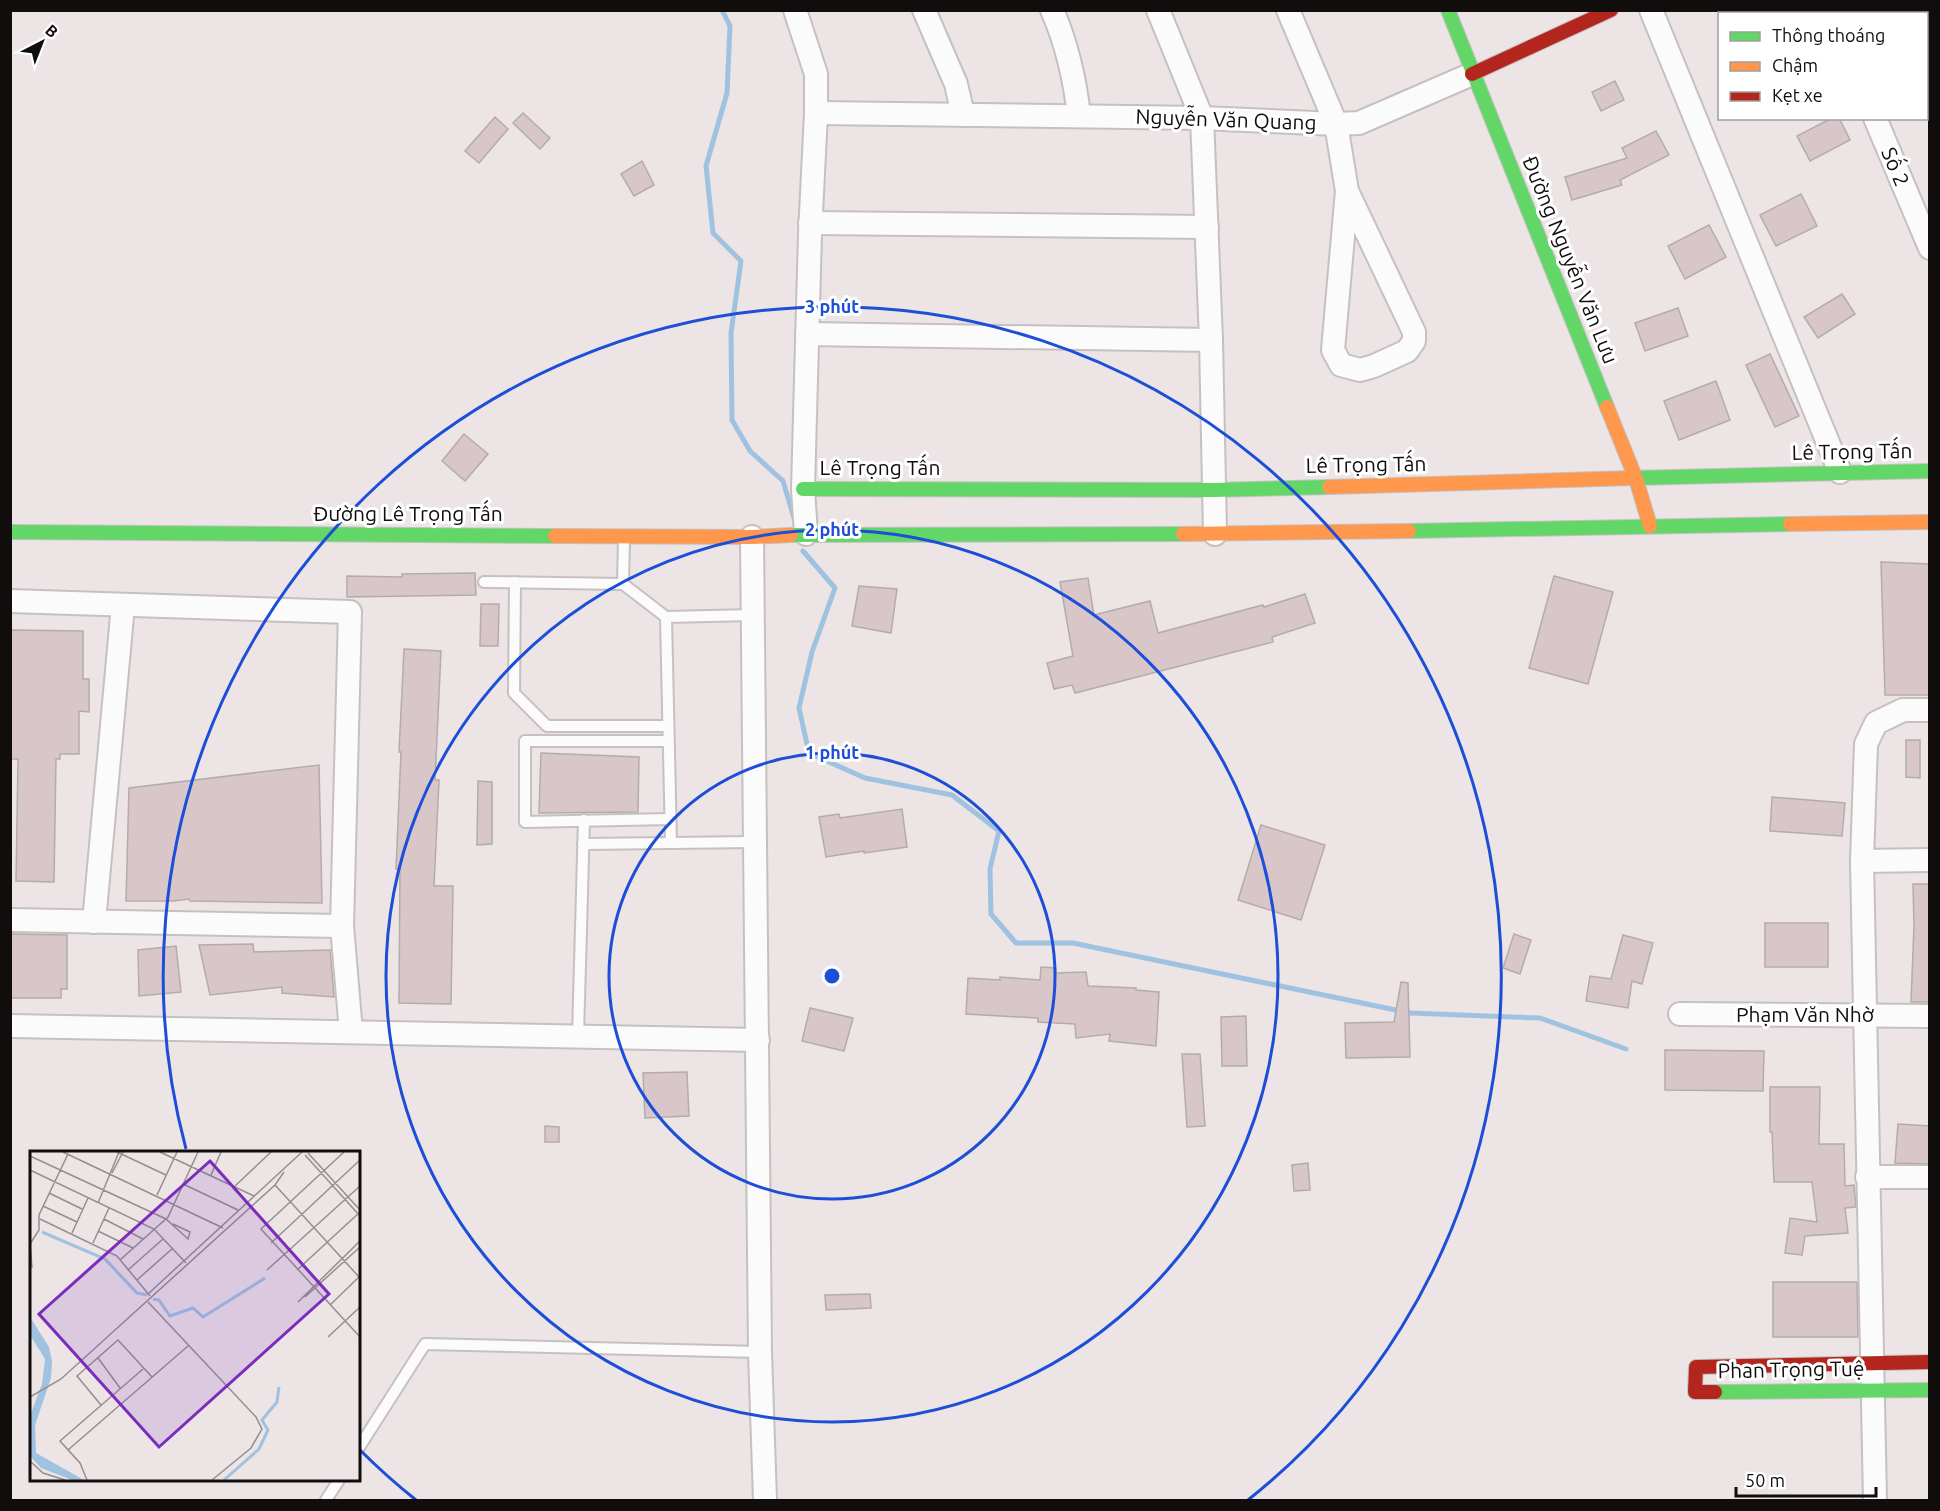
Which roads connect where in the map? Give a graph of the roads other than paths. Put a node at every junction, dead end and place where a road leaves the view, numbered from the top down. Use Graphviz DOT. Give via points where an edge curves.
graph roads {
  1 [pos="795,10"];
  2 [pos="924,10"];
  3 [pos="1052,10"];
  4 [pos="1158,10"];
  5 [pos="1288,10"];
  6 [pos="1448,10"];
  7 [pos="1611,10"];
  8 [pos="1651,10"];
  9 [pos="1472,74"];
  10 [pos="816,112"];
  11 [pos="963,115"];
  12 [pos="1079,116"];
  13 [pos="1202,118"];
  14 [pos="1876,120"];
  15 [pos="1336,124"];
  16 [pos="1347,191"];
  17 [pos="810,223"];
  18 [pos="1207,227"];
  19 [pos="1929,248"];
  20 [pos="807,334"];
  21 [pos="1211,340"];
  22 [pos="1929,471"];
  23 [pos="1840,472"];
  24 [pos="1636,479"];
  25 [pos="803,489"];
  26 [pos="1214,490"];
  27 [pos="1929,522"];
  28 [pos="1650,526"];
  29 [pos="10,532"];
  30 [pos="806,534"];
  31 [pos="1215,534"];
  32 [pos="624,536"];
  33 [pos="752,537"];
  34 [pos="484,582"];
  35 [pos="515,582"];
  36 [pos="623,584"];
  37 [pos="10,601"];
  38 [pos="123,605"];
  39 [pos="753,615"];
  40 [pos="666,617"];
  41 [pos="1929,710"];
  42 [pos="668,726"];
  43 [pos="668,741"];
  44 [pos="670,819"];
  45 [pos="584,820"];
  46 [pos="755,842"];
  47 [pos="670,843"];
  48 [pos="583,844"];
  49 [pos="1929,860"];
  50 [pos="1862,861"];
  51 [pos="10,920"];
  52 [pos="94,922"];
  53 [pos="342,926"];
  54 [pos="1680,1014"];
  55 [pos="1864,1016"];
  56 [pos="1929,1016"];
  57 [pos="10,1026"];
  58 [pos="351,1032"];
  59 [pos="578,1036"];
  60 [pos="758,1040"];
  61 [pos="1929,1176"];
  62 [pos="1867,1177"];
  63 [pos="760,1352"];
  64 [pos="1872,1362"];
  65 [pos="1929,1362"];
  66 [pos="1872,1390"];
  67 [pos="1929,1390"];
  68 [pos="360,1446"];
  69 [pos="338,1481"];
  70 [pos="326,1500"];
  71 [pos="765,1500"];
  72 [pos="1875,1500"];
  1 -- 10 [label="street" via="816,74"];
  2 -- 11 [label="street" via="956,84"];
  3 -- 12 [label="street" via="1062,32"];
  4 -- 13 [label="street"];
  5 -- 15 [label="street"];
  6 -- 9 [label="street, Đường Nguyễn Văn Lưu"];
  7 -- 9 [label="street, Nguyễn Văn Quang"];
  8 -- 23 [label="street"];
  9 -- 15 [label="street, Nguyễn Văn Quang" via="1359,123"];
  9 -- 24 [label="street, Đường Nguyễn Văn Lưu"];
  10 -- 11 [label="street, Nguyễn Văn Quang"];
  10 -- 17 [label="street"];
  11 -- 12 [label="street, Nguyễn Văn Quang"];
  12 -- 13 [label="street, Nguyễn Văn Quang"];
  13 -- 15 [label="street, Nguyễn Văn Quang"];
  13 -- 18 [label="street"];
  14 -- 19 [label="street, Số 2"];
  15 -- 16 [label="street"];
  16 -- 16 [label="street" via="1333,351 1341,365 1360,370 1407,351 1414,341 1414,332"];
  17 -- 18 [label="street"];
  17 -- 20 [label="street"];
  18 -- 21 [label="street"];
  20 -- 21 [label="street"];
  20 -- 25 [label="street"];
  21 -- 26 [label="street"];
  22 -- 23 [label="street, Lê Trọng Tấn"];
  23 -- 24 [label="street, Lê Trọng Tấn"];
  24 -- 26 [label="street, Lê Trọng Tấn"];
  24 -- 28 [label="street, Đường Nguyễn Văn Lưu"];
  25 -- 26 [label="street, Lê Trọng Tấn"];
  25 -- 30 [label="street"];
  26 -- 31 [label="street"];
  27 -- 28 [label="street"];
  28 -- 31 [label="street"];
  29 -- 32 [label="street, Đường Lê Trọng Tấn"];
  30 -- 31 [label="street"];
  30 -- 33 [label="street, Đường Lê Trọng Tấn"];
  32 -- 33 [label="street, Đường Lê Trọng Tấn"];
  32 -- 36 [label="lane"];
  33 -- 39 [label="street"];
  34 -- 35 [label="lane"];
  35 -- 36 [label="lane"];
  35 -- 42 [label="lane" via="514,693 547,726"];
  36 -- 40 [label="lane"];
  37 -- 38 [label="street"];
  38 -- 52 [label="street"];
  38 -- 53 [label="street" via="350,612"];
  39 -- 40 [label="lane"];
  39 -- 46 [label="street"];
  40 -- 42 [label="lane"];
  41 -- 50 [label="street" via="1903,710 1876,723 1866,744"];
  42 -- 43 [label="lane"];
  43 -- 44 [label="lane"];
  43 -- 45 [label="lane" via="525,741 525,822"];
  44 -- 45 [label="lane"];
  44 -- 47 [label="lane"];
  45 -- 48 [label="lane"];
  46 -- 47 [label="lane"];
  46 -- 60 [label="street"];
  47 -- 48 [label="lane"];
  48 -- 59 [label="lane"];
  49 -- 50 [label="street"];
  50 -- 55 [label="street"];
  51 -- 52 [label="street"];
  52 -- 53 [label="street"];
  53 -- 58 [label="street"];
  54 -- 55 [label="street, Phạm Văn Nhờ"];
  55 -- 56 [label="street, Phạm Văn Nhờ"];
  55 -- 62 [label="street"];
  57 -- 58 [label="street"];
  58 -- 59 [label="street"];
  59 -- 60 [label="street"];
  60 -- 63 [label="street"];
  61 -- 62 [label="street"];
  62 -- 64 [label="street"];
  63 -- 68 [label="lane" via="425,1344"];
  63 -- 71 [label="street"];
  64 -- 65 [label="street, Phan Trọng Tuệ"];
  64 -- 66 [label="street"];
  64 -- 66 [label="street, Phan Trọng Tuệ" via="1696,1367 1695,1392"];
  66 -- 67 [label="street, Phan Trọng Tuệ"];
  66 -- 72 [label="street"];
  69 -- 70 [label="lane"];
}
